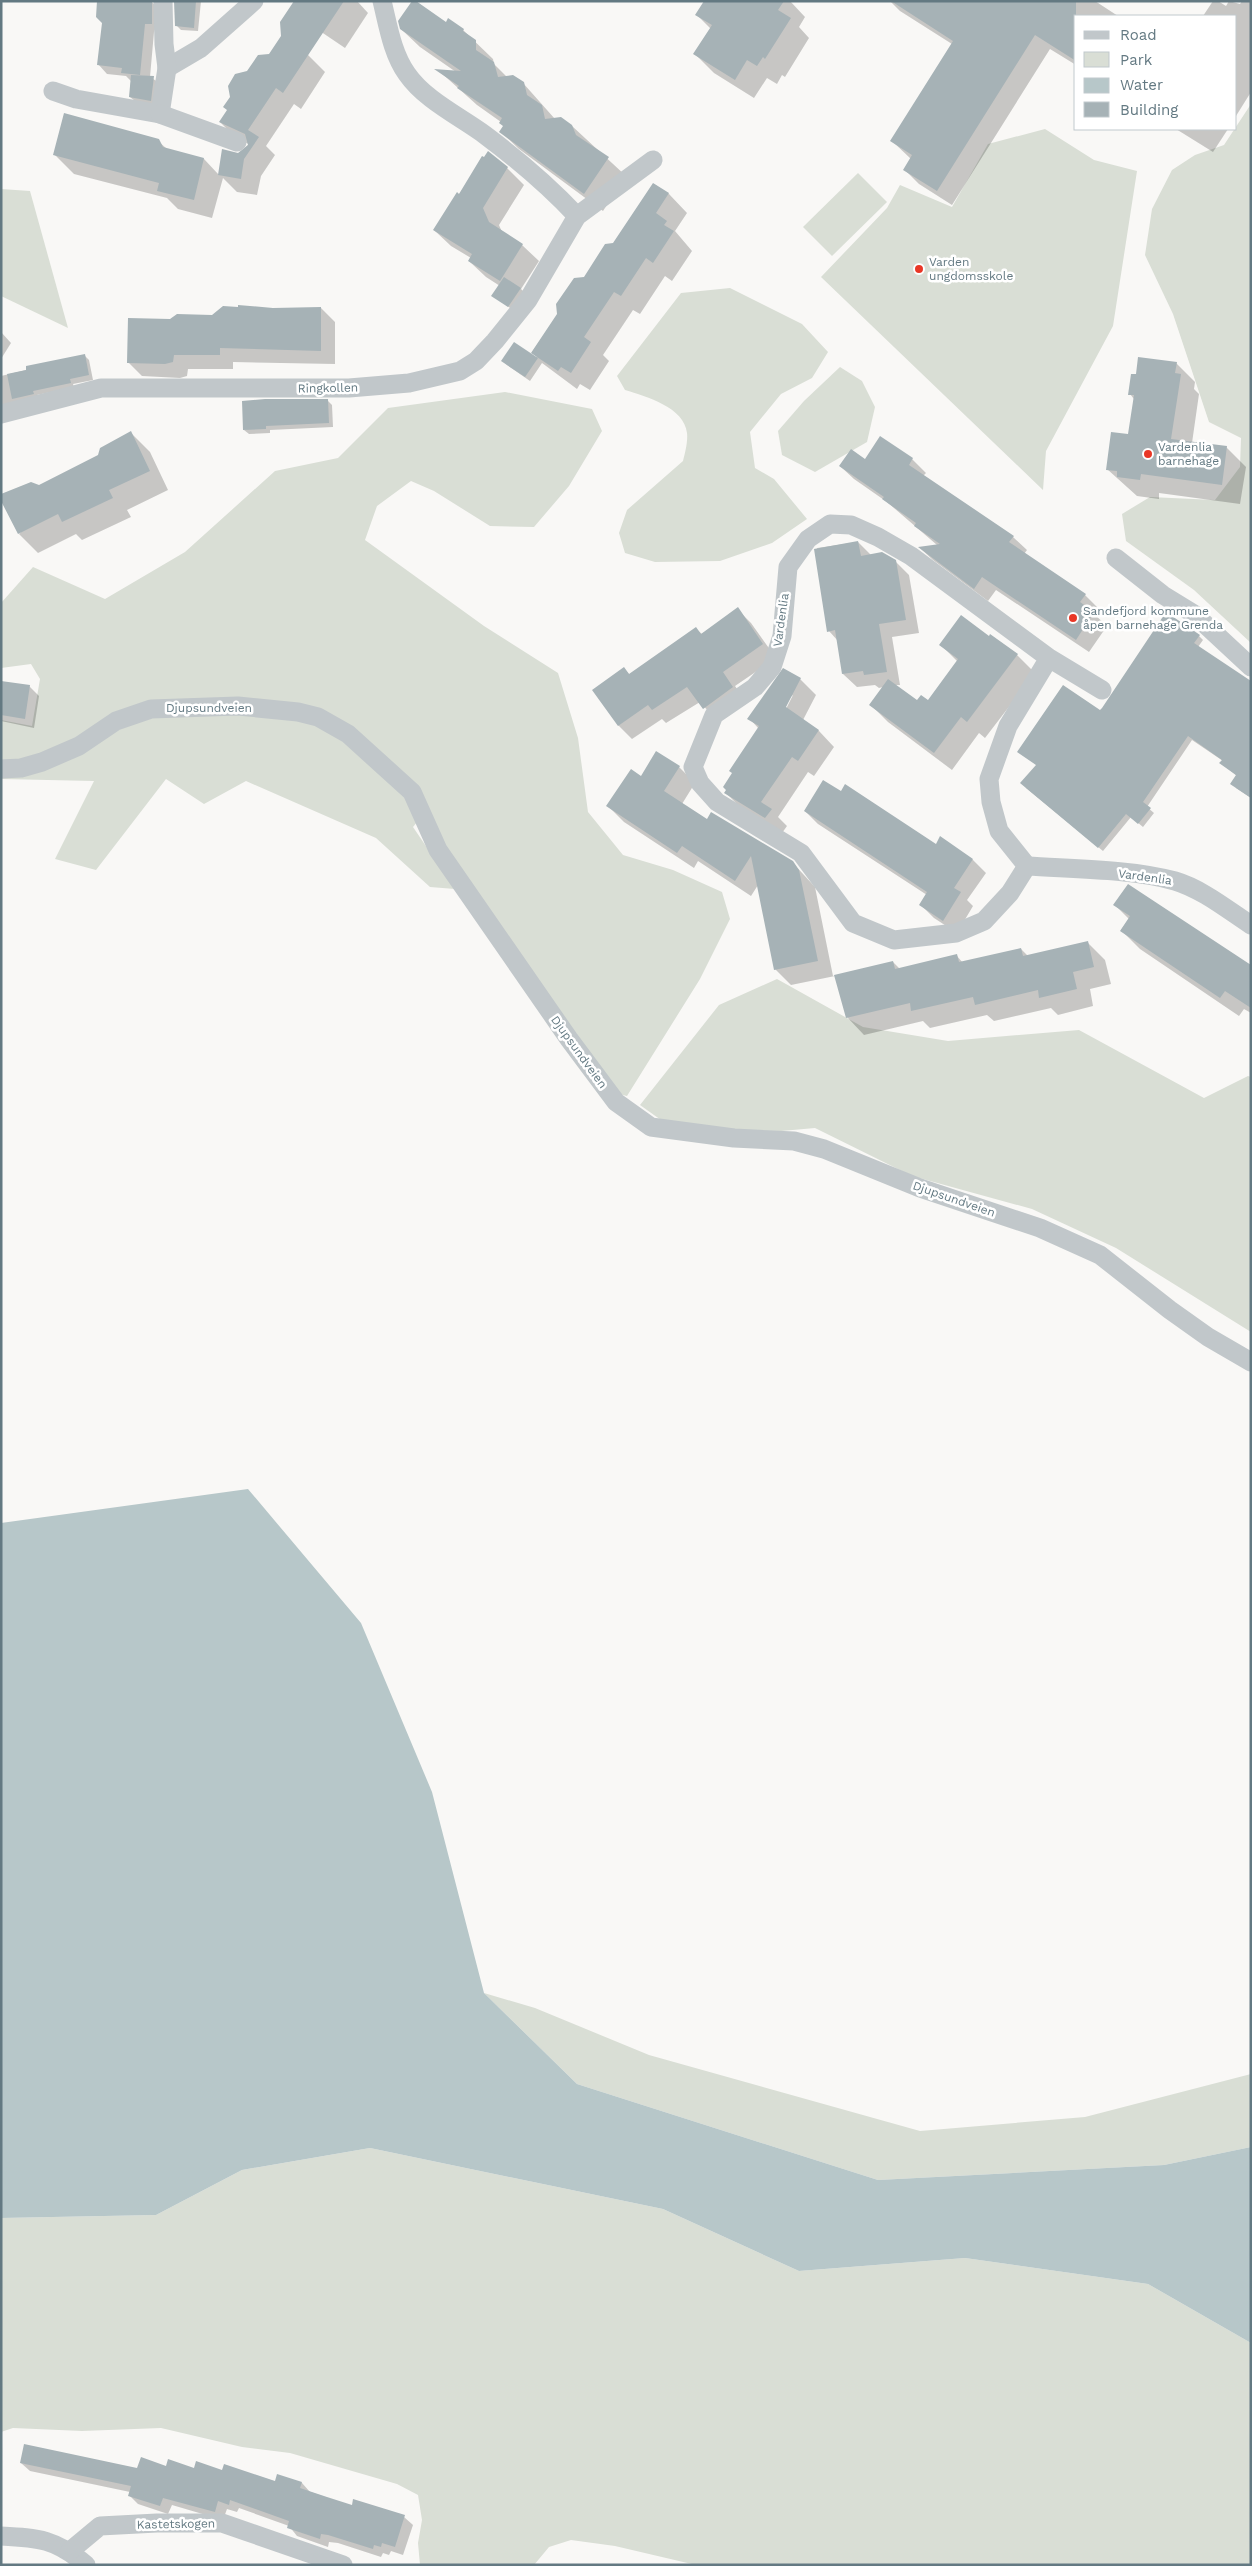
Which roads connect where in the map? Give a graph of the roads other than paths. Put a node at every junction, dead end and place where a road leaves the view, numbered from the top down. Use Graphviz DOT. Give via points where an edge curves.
graph roads {
  1 [pos="163,1"];
  2 [pos="382,1"];
  3 [pos="247,3"];
  4 [pos="167,68"];
  5 [pos="53,91"];
  6 [pos="160,114"];
  7 [pos="237,142"];
  8 [pos="653,160"];
  9 [pos="577,216"];
  10 [pos="1,414"];
  11 [pos="1116,558"];
  12 [pos="1049,658"];
  13 [pos="1251,667"];
  14 [pos="1102,690"];
  15 [pos="1,769"];
  16 [pos="1027,866"];
  17 [pos="1251,925"];
  18 [pos="1251,1362"];
  19 [pos="1,2536"];
  20 [pos="70,2551"];
  21 [pos="86,2565"];
  22 [pos="343,2565"];
  1 -- 4 [label="street"];
  2 -- 9 [label="street" via="394,49 407,74 424,92 486,136 552,190"];
  3 -- 4 [label="street" via="201,48"];
  4 -- 6 [label="street"];
  5 -- 6 [label="street"];
  6 -- 7 [label="street"];
  8 -- 9 [label="street, Ringkollen"];
  9 -- 10 [label="street, Ringkollen" via="528,300 476,361 460,371 409,384 349,388 102,388"];
  11 -- 13 [label="street" via="1163,595 1194,614"];
  12 -- 14 [label="street, Vardenlia"];
  12 -- 16 [label="street" via="1008,726 989,779 999,831"];
  12 -- 16 [label="street, Vardenlia" via="911,556 878,536 851,525 830,524 808,539 788,567 782,636 772,667 755,687 714,715 693,767 700,782 717,802 801,853 853,923 894,940 956,933 984,921 1010,893"];
  15 -- 18 [label="street, Djupsundveien" via="42,762 79,746 116,721 151,709 238,706 318,717 348,734 412,792 438,850 569,1039 616,1102 651,1128 794,1141 1040,1228 1100,1255 1208,1337"];
  16 -- 17 [label="street, Vardenlia" via="1124,873 1176,881"];
  19 -- 20 [label="street" via="40,2538"];
  20 -- 21 [label="street"];
  20 -- 22 [label="street, Kastetskogen" via="100,2526 222,2523"];
}
